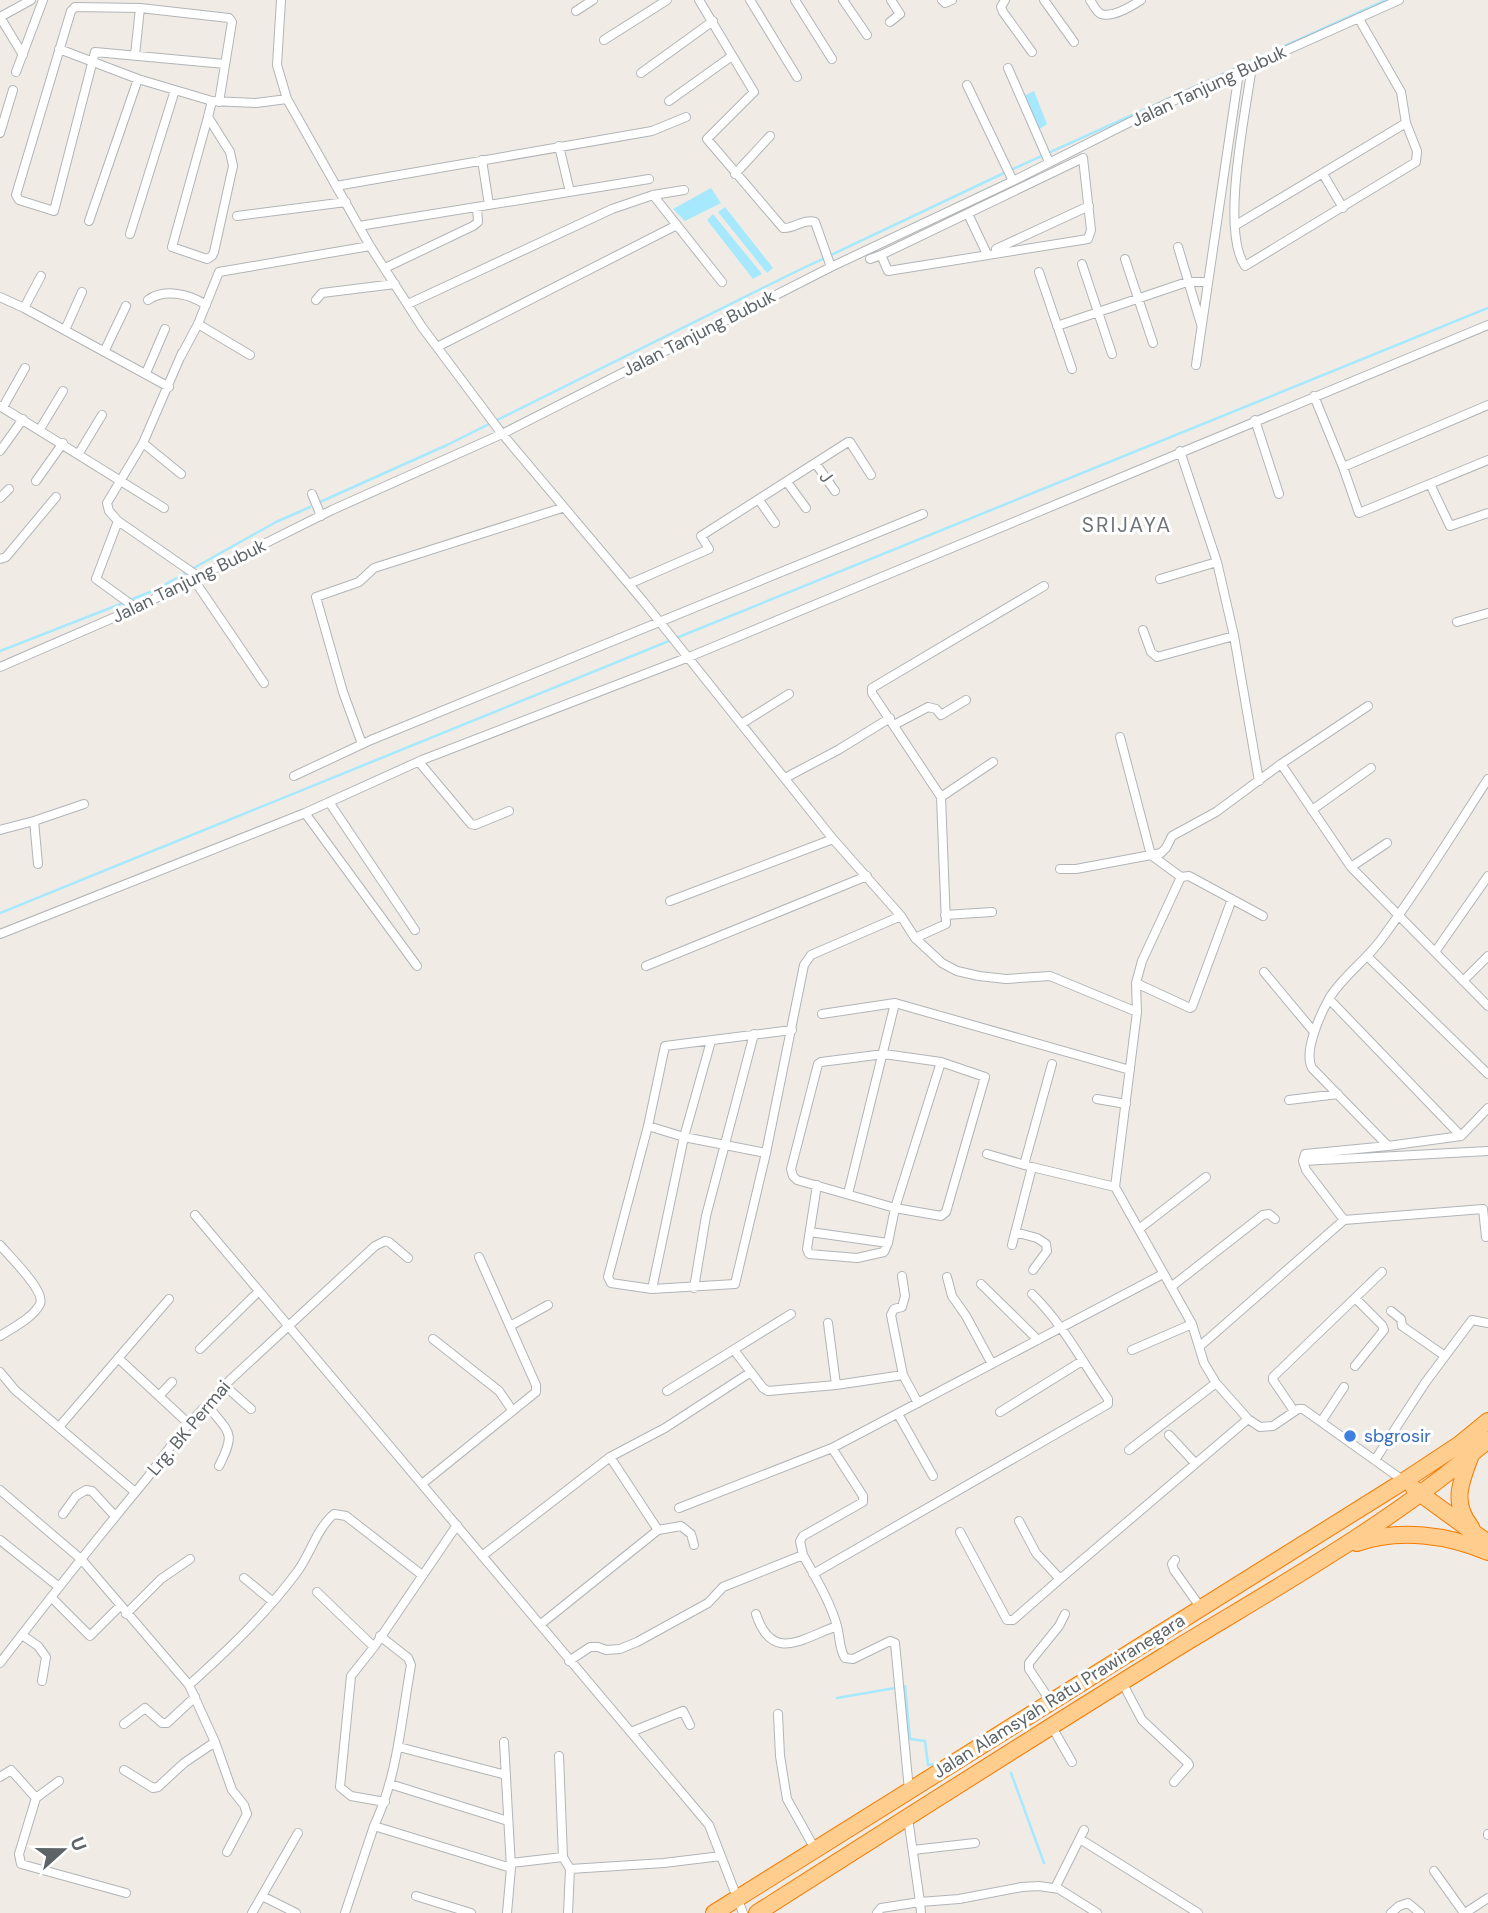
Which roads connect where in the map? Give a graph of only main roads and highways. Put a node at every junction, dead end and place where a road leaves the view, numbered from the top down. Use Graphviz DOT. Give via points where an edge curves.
graph roads {
  1 [pos="1488,1421"];
  2 [pos="1488,1440"];
  3 [pos="1471,1455"];
  4 [pos="1404,1481"];
  5 [pos="1420,1494"];
  6 [pos="1486,1545"];
  7 [pos="1339,1549"];
  8 [pos="1285,1555"];
  9 [pos="740,1906"];
  10 [pos="714,1913"];
  11 [pos="757,1913"];
  1 -- 4 [label="highway, Jalan Alamsyah Ratu Prawiranegara"];
  2 -- 3 [label="highway, Jalan Alamsyah Ratu Prawiranegara"];
  3 -- 5 [label="highway, Jalan Alamsyah Ratu Prawiranegara"];
  3 -- 6 [label="highway" via="1460,1482 1459,1501 1465,1519"];
  4 -- 5 [label="highway"];
  4 -- 8 [label="highway, Jalan Alamsyah Ratu Prawiranegara"];
  5 -- 6 [label="highway"];
  5 -- 7 [label="highway, Jalan Alamsyah Ratu Prawiranegara"];
  5 -- 8 [label="highway" via="1394,1497 1315,1547"];
  6 -- 7 [label="highway" via="1400,1534"];
  7 -- 11 [label="highway, Jalan Alamsyah Ratu Prawiranegara"];
  8 -- 9 [label="highway, Jalan Alamsyah Ratu Prawiranegara" via="815,1849"];
  9 -- 10 [label="highway, Jalan Alamsyah Ratu Prawiranegara"];
}
